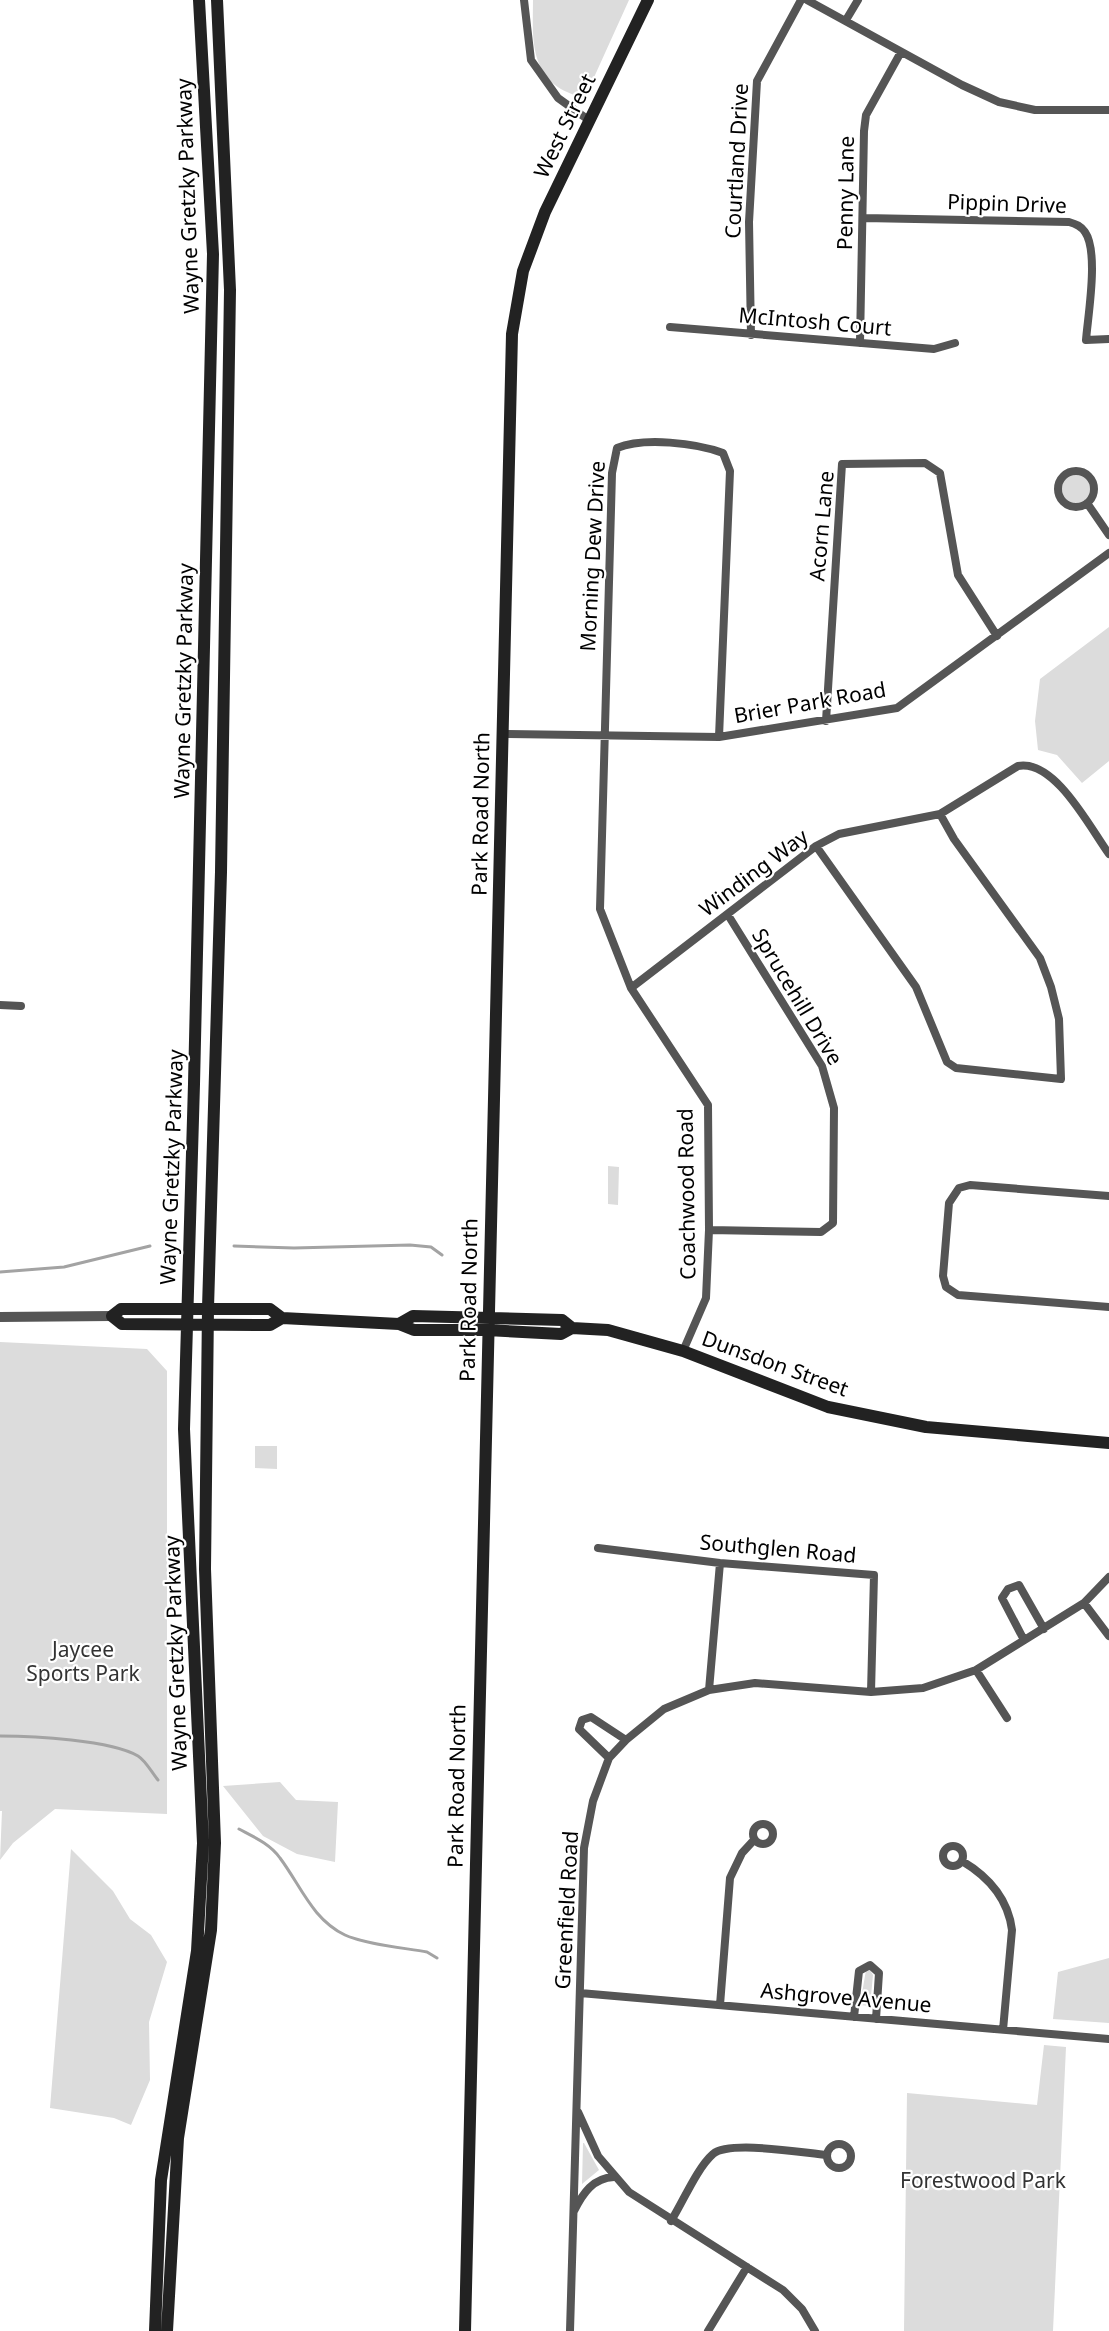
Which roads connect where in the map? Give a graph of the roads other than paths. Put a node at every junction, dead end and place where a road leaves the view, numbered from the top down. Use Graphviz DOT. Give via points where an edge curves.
graph roads {
  1 [pos="199,0"];
  2 [pos="217,0"];
  3 [pos="524,0"];
  4 [pos="648,0"];
  5 [pos="801,0"];
  6 [pos="807,0"];
  7 [pos="858,0"];
  8 [pos="846,20"];
  9 [pos="901,52"];
  10 [pos="1109,110"];
  11 [pos="590,121"];
  12 [pos="864,218"];
  13 [pos="524,271"];
  14 [pos="670,327"];
  15 [pos="751,335"];
  16 [pos="1109,339"];
  17 [pos="860,343"];
  18 [pos="955,343"];
  19 [pos="1088,503"];
  20 [pos="1109,535"];
  21 [pos="1109,553"];
  22 [pos="997,636"];
  23 [pos="826,721"];
  24 [pos="502,734"];
  25 [pos="603,736"];
  26 [pos="719,737"];
  27 [pos="940,814"];
  28 [pos="816,846"];
  29 [pos="1109,854"];
  30 [pos="728,915"];
  31 [pos="631,988"];
  32 [pos="0,1005"];
  33 [pos="21,1006"];
  34 [pos="1109,1196"];
  35 [pos="709,1230"];
  36 [pos="208,1308"];
  37 [pos="1109,1308"];
  38 [pos="188,1309"];
  39 [pos="112,1316"];
  40 [pos="488,1316"];
  41 [pos="0,1317"];
  42 [pos="282,1318"];
  43 [pos="399,1324"];
  44 [pos="188,1325"];
  45 [pos="209,1325"];
  46 [pos="572,1328"];
  47 [pos="488,1330"];
  48 [pos="683,1351"];
  49 [pos="1109,1443"];
  50 [pos="598,1548"];
  51 [pos="720,1563"];
  52 [pos="1109,1577"];
  53 [pos="1084,1603"];
  54 [pos="1044,1629"];
  55 [pos="1109,1636"];
  56 [pos="1024,1640"];
  57 [pos="976,1670"];
  58 [pos="709,1690"];
  59 [pos="871,1692"];
  60 [pos="1007,1718"];
  61 [pos="626,1740"];
  62 [pos="609,1758"];
  63 [pos="754,1840"];
  64 [pos="962,1861"];
  65 [pos="580,1993"];
  66 [pos="720,2005"];
  67 [pos="854,2016"];
  68 [pos="876,2019"];
  69 [pos="1003,2030"];
  70 [pos="1109,2039"];
  71 [pos="576,2106"];
  72 [pos="827,2155"];
  73 [pos="614,2177"];
  74 [pos="573,2214"];
  75 [pos="671,2221"];
  76 [pos="747,2267"];
  77 [pos="155,2331"];
  78 [pos="167,2331"];
  79 [pos="465,2331"];
  80 [pos="570,2331"];
  81 [pos="708,2331"];
  82 [pos="815,2331"];
  1 -- 38 [label="main road, Wayne Gretzky Parkway" via="213,254"];
  2 -- 36 [label="main road, Wayne Gretzky Parkway" via="230,290 221,872"];
  3 -- 11 [label="street" via="531,60 558,98"];
  4 -- 11 [label="main road, West Street"];
  5 -- 15 [label="street, Courtland Drive" via="757,81 749,222"];
  6 -- 8 [label="street"];
  7 -- 8 [label="street"];
  8 -- 9 [label="street"];
  9 -- 10 [label="street" via="999,102 1035,110"];
  9 -- 12 [label="street, Penny Lane" via="866,115"];
  11 -- 13 [label="main road, West Street" via="550,200"];
  12 -- 16 [label="street, Pippin Drive" via="1078,225 1085,232 1091,257 1086,340"];
  12 -- 17 [label="street, Penny Lane"];
  13 -- 24 [label="main road, Park Road North" via="512,334"];
  14 -- 15 [label="street, McIntosh Court"];
  15 -- 17 [label="street, McIntosh Court"];
  17 -- 18 [label="street, McIntosh Court" via="934,349"];
  19 -- 19 [label="street" via="1094,494 1090,477 1080,471 1064,476 1059,486 1061,498 1076,507"];
  19 -- 20 [label="street"];
  21 -- 22 [label="street, Brier Park Road"];
  22 -- 23 [label="street, Brier Park Road" via="897,708"];
  22 -- 23 [label="street, Acorn Lane" via="958,575 940,473 925,463 842,464"];
  23 -- 26 [label="street, Brier Park Road"];
  24 -- 25 [label="street, Brier Park Road"];
  24 -- 40 [label="main road, Park Road North"];
  25 -- 26 [label="street, Brier Park Road"];
  25 -- 26 [label="street, Morning Dew Drive" via="612,473 617,448 631,442 704,446 723,453 730,471"];
  25 -- 31 [label="street, Coachwood Road" via="600,909"];
  27 -- 28 [label="street, Winding Way" via="839,834"];
  27 -- 28 [label="street" via="1040,958 1059,1019 1061,1079 956,1068 947,1062 916,987"];
  27 -- 29 [label="street, Winding Way" via="1010,770 1033,766 1054,778"];
  28 -- 30 [label="street, Winding Way"];
  30 -- 31 [label="street, Winding Way"];
  30 -- 35 [label="street, Sprucehill Drive" via="822,1066 834,1108 833,1223 821,1232"];
  31 -- 35 [label="street, Coachwood Road" via="708,1105"];
  32 -- 33 [label="street"];
  34 -- 37 [label="street" via="969,1185 958,1188 949,1203 943,1276 946,1287 958,1295"];
  35 -- 48 [label="street, Coachwood Road" via="706,1298"];
  36 -- 38 [label="main road, Dunsdon Street"];
  36 -- 42 [label="main road, Dunsdon Street" via="270,1309"];
  36 -- 45 [label="main road, Wayne Gretzky Parkway"];
  38 -- 39 [label="main road, Dunsdon Street" via="121,1309"];
  38 -- 44 [label="main road, Wayne Gretzky Parkway"];
  39 -- 41 [label="street, Dunsdon Street"];
  39 -- 44 [label="main road, Dunsdon Street" via="122,1324"];
  40 -- 43 [label="main road, Dunsdon Street" via="413,1316"];
  40 -- 46 [label="main road, Dunsdon Street" via="562,1320"];
  40 -- 47 [label="main road, Park Road North"];
  42 -- 43 [label="main road, Dunsdon Street"];
  42 -- 45 [label="main road, Dunsdon Street" via="270,1325"];
  43 -- 47 [label="main road, Dunsdon Street" via="414,1330"];
  44 -- 45 [label="main road, Dunsdon Street"];
  44 -- 77 [label="main road, Wayne Gretzky Parkway" via="184,1429 203,1843 197,1951 161,2180"];
  45 -- 78 [label="main road, Wayne Gretzky Parkway" via="205,1569 215,1843 211,1930 178,2138"];
  46 -- 47 [label="main road, Dunsdon Street" via="561,1334"];
  46 -- 48 [label="main road, Dunsdon Street" via="608,1330"];
  47 -- 79 [label="main road, Park Road North"];
  48 -- 49 [label="main road, Dunsdon Street" via="828,1407 926,1427"];
  50 -- 51 [label="street, Southglen Road"];
  51 -- 58 [label="street"];
  51 -- 59 [label="street, Southglen Road" via="874,1575"];
  52 -- 53 [label="street, Greenfield Road"];
  53 -- 54 [label="street, Greenfield Road"];
  53 -- 55 [label="street"];
  54 -- 56 [label="street, Greenfield Road"];
  54 -- 56 [label="street" via="1019,1585 1008,1589 1002,1598"];
  56 -- 57 [label="street, Greenfield Road"];
  57 -- 59 [label="street, Greenfield Road" via="923,1688"];
  57 -- 60 [label="street"];
  58 -- 59 [label="street, Greenfield Road" via="755,1683"];
  58 -- 61 [label="street, Greenfield Road" via="663,1709"];
  61 -- 62 [label="street, Greenfield Road"];
  61 -- 62 [label="street" via="591,1717 582,1720 579,1730"];
  62 -- 65 [label="street, Greenfield Road" via="593,1801 584,1848"];
  63 -- 66 [label="street" via="741,1853 730,1878"];
  64 -- 69 [label="street" via="996,1888 1011,1918"];
  65 -- 66 [label="street, Ashgrove Avenue"];
  65 -- 71 [label="street, Greenfield Road"];
  66 -- 67 [label="street, Ashgrove Avenue"];
  67 -- 68 [label="street, Ashgrove Avenue"];
  67 -- 68 [label="street" via="859,1971 870,1965 879,1973"];
  68 -- 69 [label="street, Ashgrove Avenue"];
  69 -- 70 [label="street, Ashgrove Avenue"];
  71 -- 73 [label="street, Greenfield Road" via="594,2150"];
  71 -- 74 [label="street"];
  72 -- 75 [label="street" via="742,2148 719,2150"];
  73 -- 74 [label="street" via="599,2179 589,2187"];
  73 -- 75 [label="street, Greenfield Road" via="636,2198"];
  74 -- 80 [label="street"];
  75 -- 76 [label="street, Greenfield Road"];
  76 -- 81 [label="street"];
  76 -- 82 [label="street, Greenfield Road" via="789,2295"];
}
